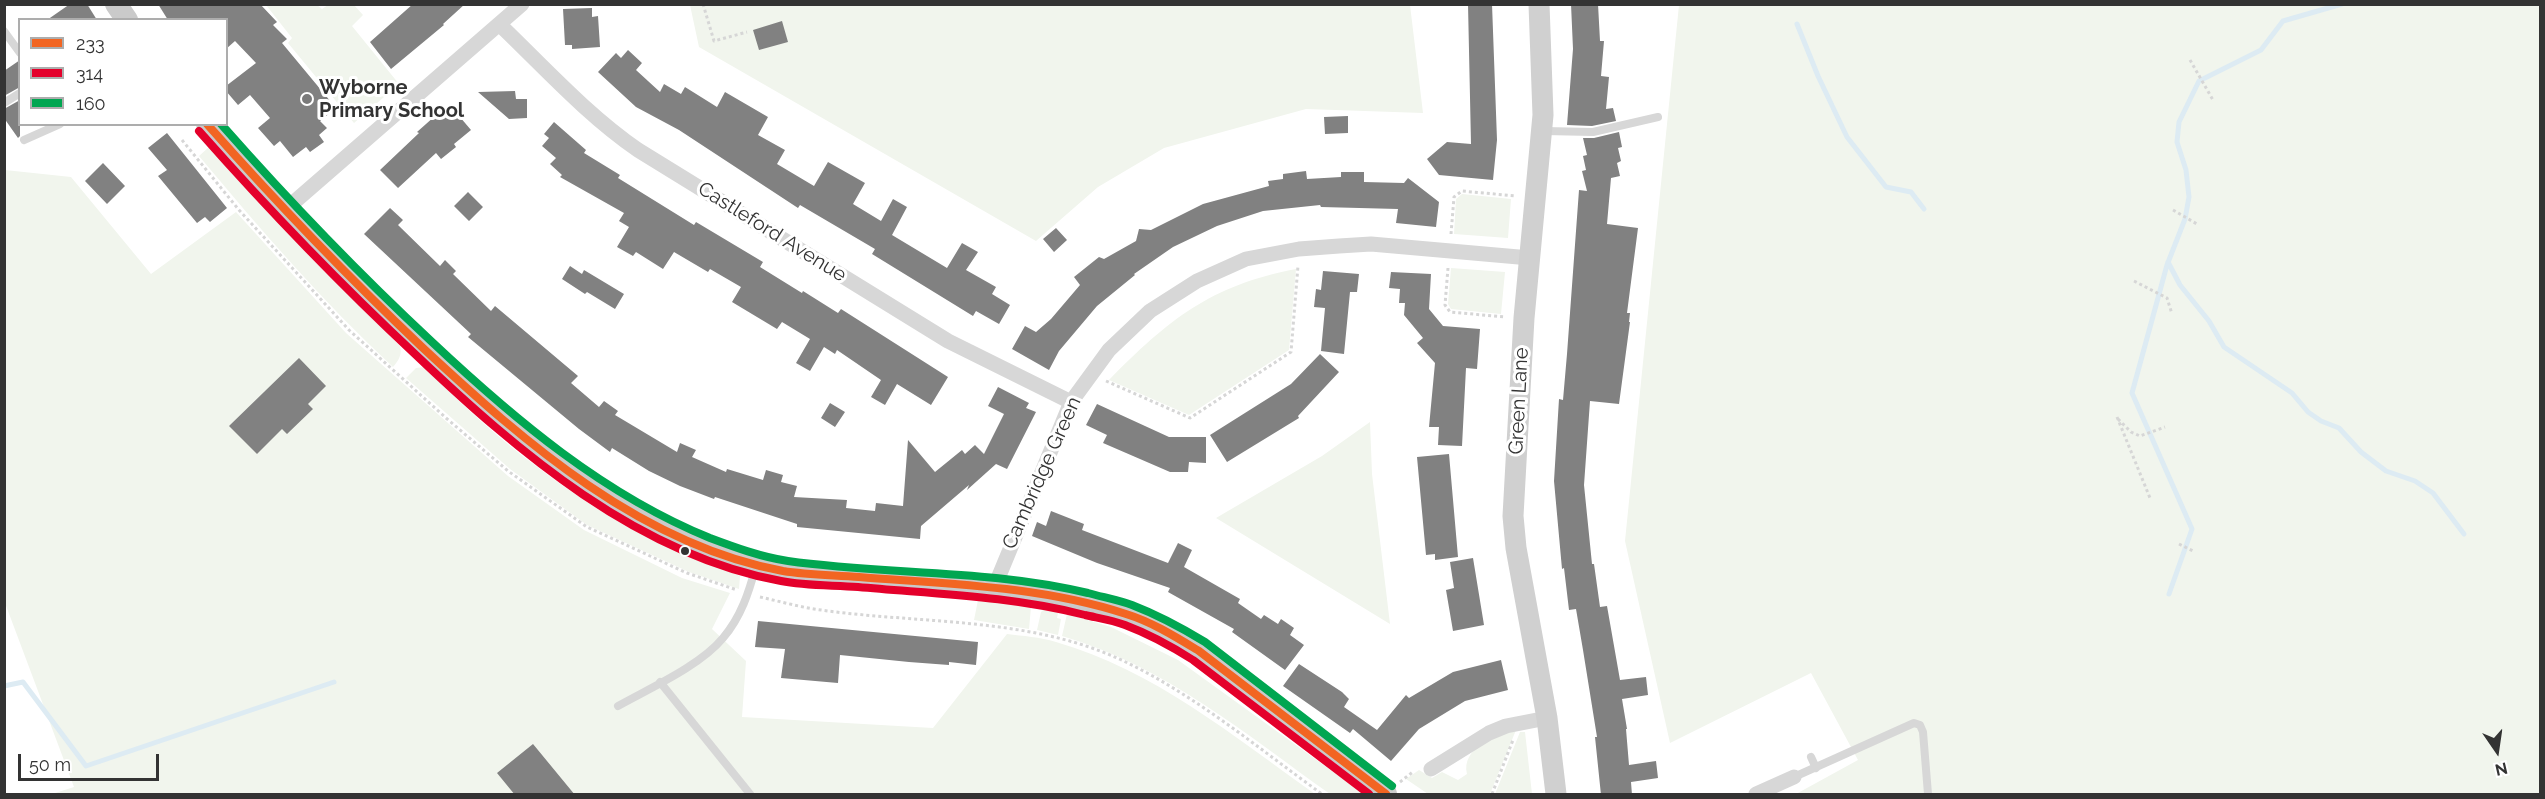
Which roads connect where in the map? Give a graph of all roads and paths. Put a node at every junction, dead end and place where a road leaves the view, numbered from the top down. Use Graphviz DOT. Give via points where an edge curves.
graph roads {
  1 [pos="116,4"];
  2 [pos="522,4"];
  3 [pos="703,4"];
  4 [pos="1539,4"];
  5 [pos="126,18"];
  6 [pos="499,24"];
  7 [pos="4,31"];
  8 [pos="747,32"];
  9 [pos="18,49"];
  10 [pos="2190,60"];
  11 [pos="18,94"];
  12 [pos="2213,100"];
  13 [pos="4,103"];
  14 [pos="1658,117"];
  15 [pos="56,126"];
  16 [pos="209,126"];
  17 [pos="1542,131"];
  18 [pos="24,140"];
  19 [pos="1535,198"];
  20 [pos="285,210"];
  21 [pos="2173,210"];
  22 [pos="2197,224"];
  23 [pos="1299,249"];
  24 [pos="1449,250"];
  25 [pos="1530,258"];
  26 [pos="2134,281"];
  27 [pos="2172,314"];
  28 [pos="1524,318"];
  29 [pos="1090,374"];
  30 [pos="1071,402"];
  31 [pos="2165,427"];
  32 [pos="2150,498"];
  33 [pos="2179,544"];
  34 [pos="2193,551"];
  35 [pos="756,566"];
  36 [pos="994,588"];
  37 [pos="748,595"];
  38 [pos="660,682"];
  39 [pos="618,706"];
  40 [pos="1547,718"];
  41 [pos="1520,722"];
  42 [pos="1811,757"];
  43 [pos="1815,768"];
  44 [pos="1431,769"];
  45 [pos="1794,777"];
  46 [pos="1385,794"];
  47 [pos="750,795"];
  48 [pos="1322,795"];
  49 [pos="1492,795"];
  50 [pos="1557,795"];
  51 [pos="1756,795"];
  52 [pos="1928,795"];
  1 -- 5 [label="main road"];
  2 -- 6 [label="street"];
  3 -- 8 [label="path" via="714,41"];
  4 -- 17 [label="main road, Green Lane"];
  6 -- 20 [label="street"];
  6 -- 30 [label="street, Castleford Avenue" via="630,144 948,341"];
  7 -- 9 [label="lane"];
  10 -- 12 [label="path"];
  11 -- 13 [label="lane"];
  14 -- 17 [label="lane" via="1593,132"];
  15 -- 18 [label="lane"];
  16 -- 20 [label="main road"];
  17 -- 19 [label="main road, Green Lane"];
  19 -- 24 [label="path" via="1462,191 1454,197"];
  19 -- 25 [label="main road, Green Lane"];
  20 -- 35 [label="main road" via="456,380 573,474 674,532"];
  21 -- 22 [label="path"];
  23 -- 24 [label="street, Cambridge Green" via="1371,244"];
  23 -- 29 [label="street, Cambridge Green" via="1246,259 1197,281 1150,311"];
  23 -- 29 [label="path" via="1291,352 1190,418"];
  24 -- 25 [label="street, Cambridge Green"];
  24 -- 28 [label="path" via="1445,305 1450,312"];
  25 -- 28 [label="main road, Green Lane"];
  26 -- 27 [label="path" via="2167,298"];
  28 -- 40 [label="main road, Green Lane" via="1513,516"];
  29 -- 30 [label="street, Cambridge Green"];
  30 -- 36 [label="street, Cambridge Green"];
  31 -- 32 [label="path" via="2142,435 2131,432 2117,417"];
  33 -- 34 [label="path"];
  35 -- 36 [label="main road"];
  35 -- 37 [label="lane"];
  36 -- 46 [label="main road" via="1095,604 1172,634 1210,658"];
  37 -- 38 [label="lane" via="723,639 695,662"];
  37 -- 48 [label="path" via="814,609 1011,629 1093,648 1180,692"];
  38 -- 39 [label="lane"];
  38 -- 47 [label="lane"];
  40 -- 41 [label="street"];
  40 -- 50 [label="main road, Green Lane"];
  41 -- 44 [label="street" via="1489,733"];
  41 -- 49 [label="path"];
  42 -- 43 [label="lane"];
  43 -- 45 [label="lane"];
  43 -- 52 [label="lane" via="1914,723 1923,732"];
  44 -- 46 [label="path" via="1421,765"];
  45 -- 51 [label="street"];
}
